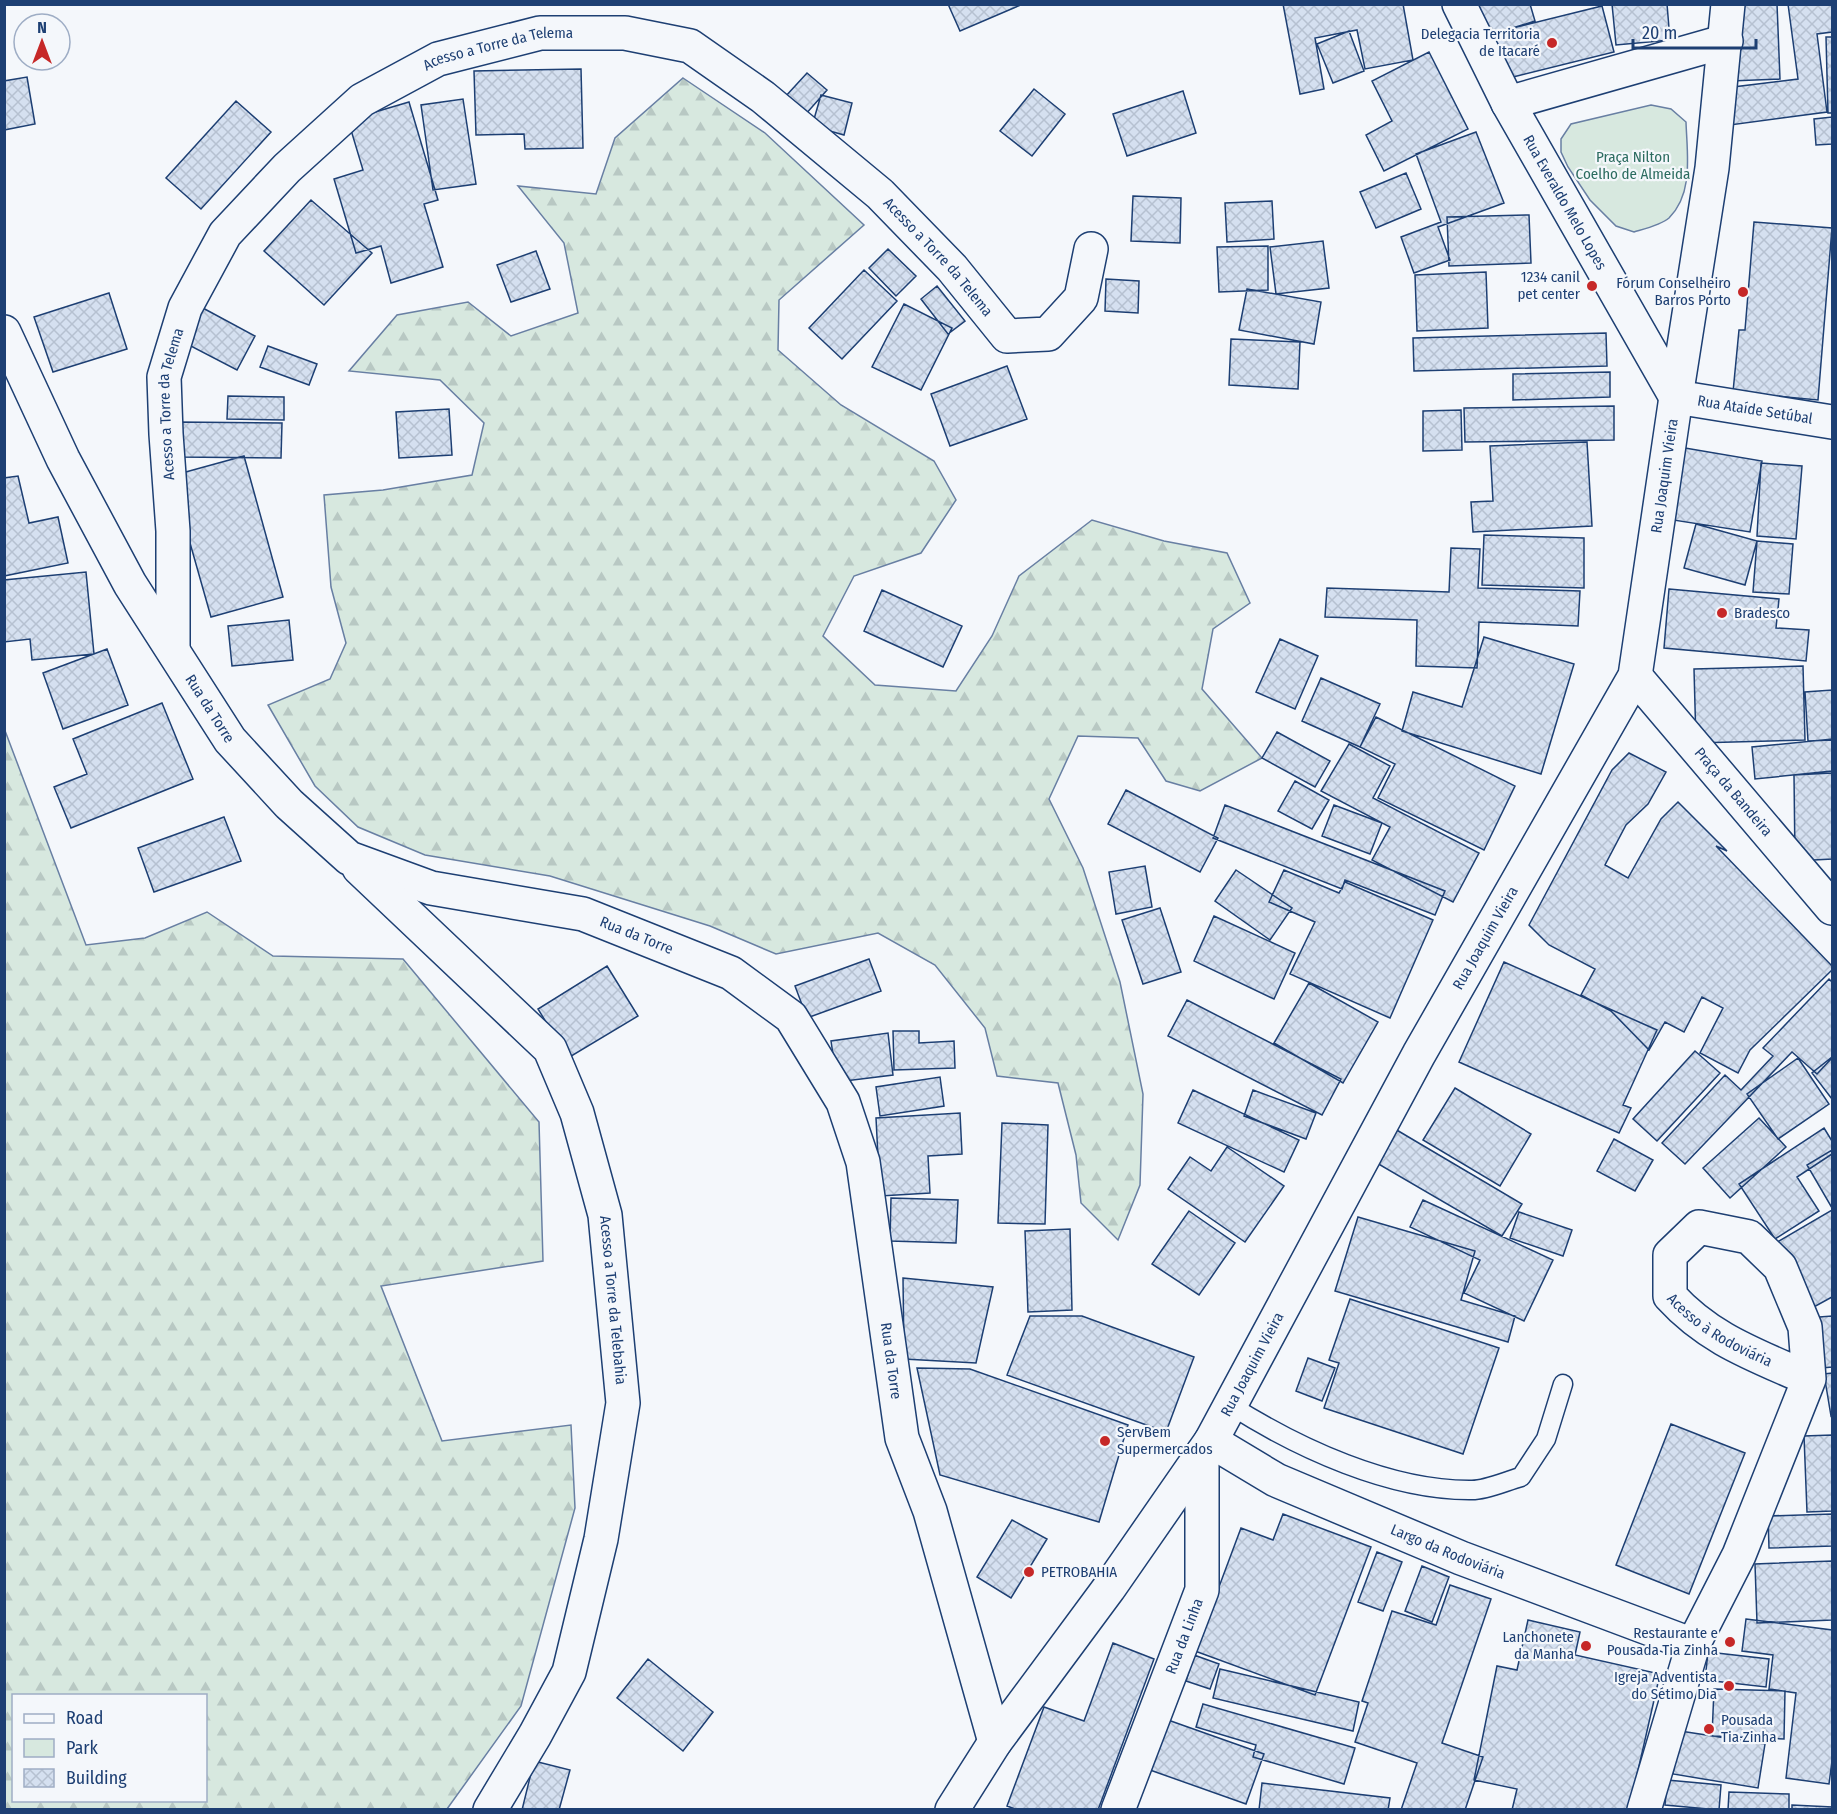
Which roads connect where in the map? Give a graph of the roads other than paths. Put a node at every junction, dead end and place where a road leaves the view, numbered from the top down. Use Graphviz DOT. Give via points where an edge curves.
graph roads {
  1 [pos="1459,4"];
  2 [pos="1728,4"];
  3 [pos="1726,41"];
  4 [pos="1508,103"];
  5 [pos="1091,249"];
  6 [pos="4,332"];
  7 [pos="1676,397"];
  8 [pos="1833,422"];
  9 [pos="173,647"];
  10 [pos="1635,676"];
  11 [pos="349,858"];
  12 [pos="1833,908"];
  13 [pos="1809,1379"];
  14 [pos="1563,1384"];
  15 [pos="1230,1406"];
  16 [pos="1206,1448"];
  17 [pos="1693,1645"];
  18 [pos="996,1742"];
  19 [pos="490,1809"];
  20 [pos="952,1809"];
  21 [pos="1118,1809"];
  22 [pos="1644,1809"];
  1 -- 4 [label="street, Rua Everaldo Melo Lopes"];
  2 -- 3 [label="street, Rua Joaquim Vieira"];
  3 -- 4 [label="street"];
  3 -- 7 [label="street, Rua Joaquim Vieira" via="1712,168"];
  4 -- 7 [label="street, Rua Everaldo Melo Lopes"];
  5 -- 9 [label="street, Acesso a Torre da Telema" via="1081,298 1048,334 1007,336 952,268 880,194 763,97 690,46 625,33 540,33 438,58 362,100 287,168 225,234 185,309 164,377 173,531"];
  6 -- 9 [label="street, Rua da Torre" via="68,469 130,584"];
  7 -- 8 [label="street, Rua Ataíde Setúbal"];
  7 -- 10 [label="street, Rua Joaquim Vieira"];
  9 -- 11 [label="street, Rua da Torre" via="230,741 289,804"];
  10 -- 12 [label="street, Praça da Bandeira"];
  10 -- 15 [label="street, Rua Joaquim Vieira" via="1419,1054"];
  11 -- 18 [label="street, Rua da Torre" via="431,888 584,914 731,973 791,1017 843,1102 863,1162 902,1438 930,1511"];
  11 -- 19 [label="street, Acesso a Torre da Telebahia" via="550,1049 577,1113 605,1215 622,1403 601,1539 569,1672"];
  13 -- 13 [label="street, Acesso à Rodoviária" via="1716,1337 1671,1296 1671,1255 1699,1227 1749,1237 1780,1267 1805,1327"];
  13 -- 17 [label="street, Acesso à Rodoviária" via="1739,1555"];
  14 -- 15 [label="lane" via="1546,1439 1521,1477 1474,1490 1425,1487 1351,1465 1273,1433"];
  15 -- 16 [label="street, Rua Joaquim Vieira"];
  16 -- 17 [label="street, Largo da Rodoviária" via="1461,1558"];
  16 -- 18 [label="street, Rua Joaquim Vieira"];
  16 -- 21 [label="street, Rua da Linha" via="1202,1590"];
  17 -- 22 [label="street, Acesso à Rodoviária"];
  18 -- 20 [label="street, Rua Joaquim Vieira"];
}
